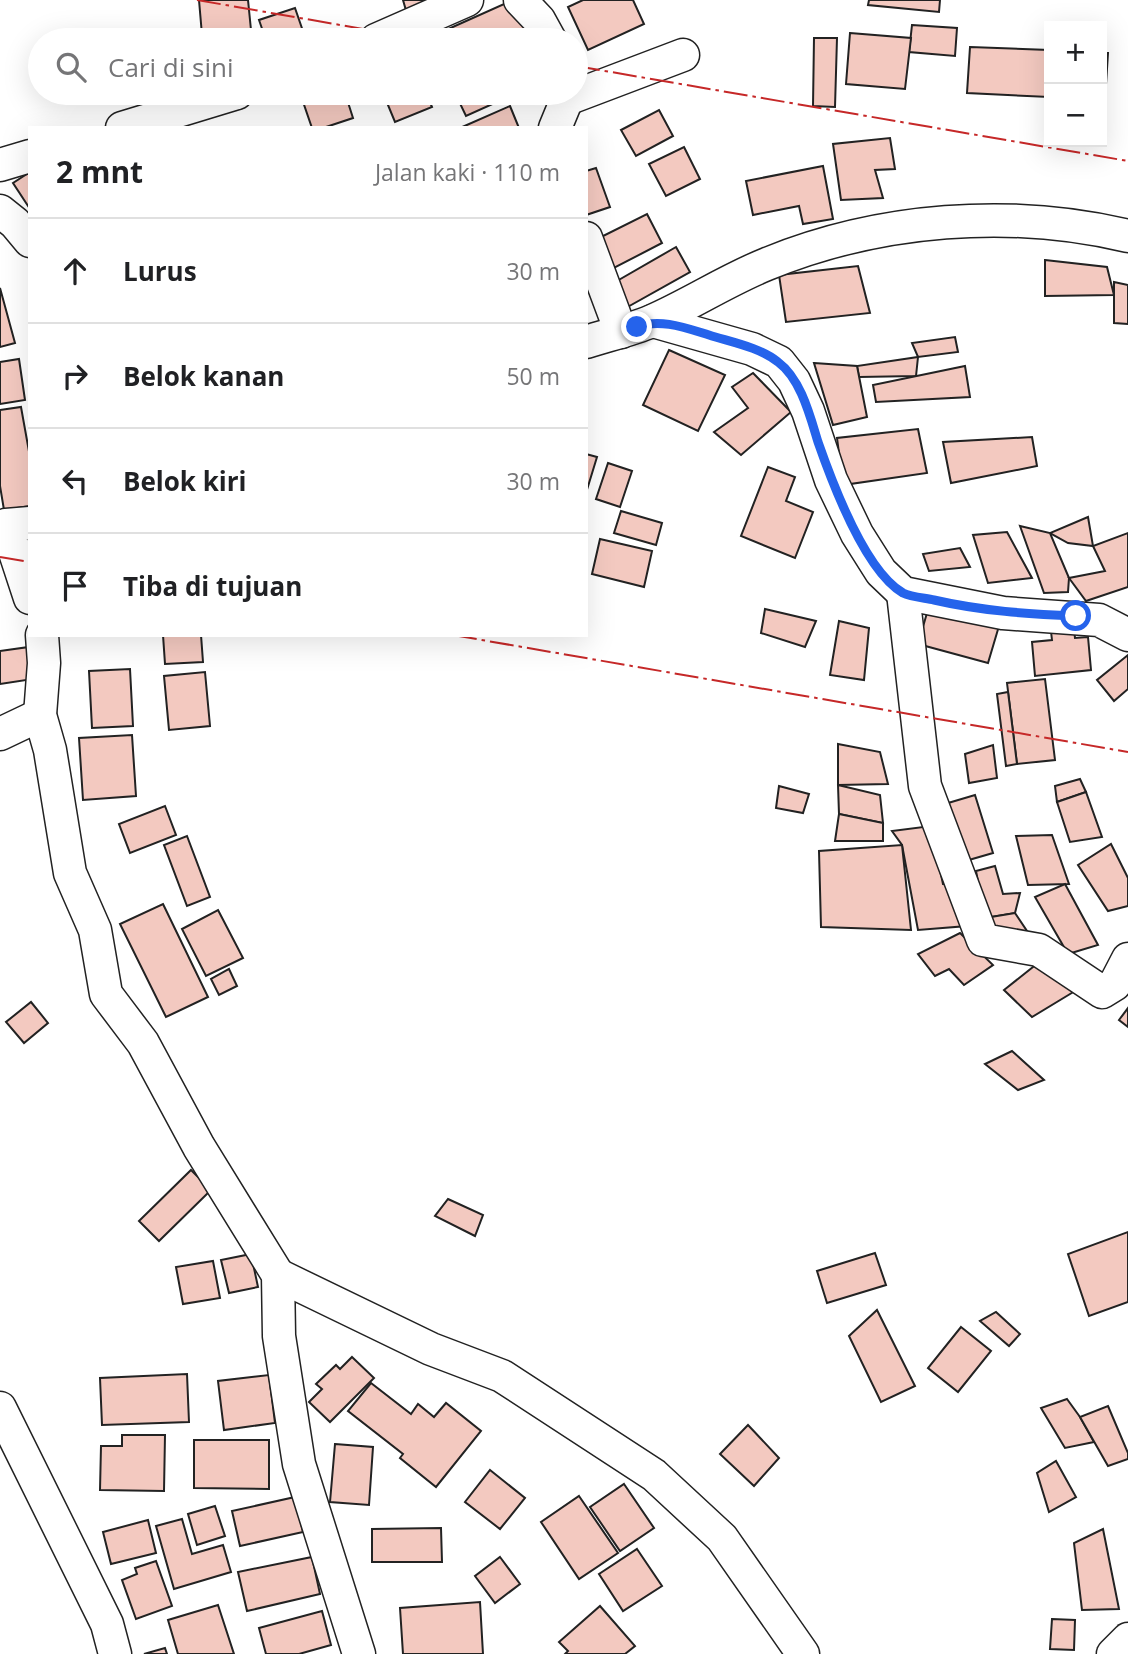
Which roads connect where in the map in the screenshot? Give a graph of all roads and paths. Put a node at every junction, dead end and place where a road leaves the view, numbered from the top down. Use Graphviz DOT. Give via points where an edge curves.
graph roads {
  1 [pos="467,0"];
  2 [pos="520,0"];
  3 [pos="403,28"];
  4 [pos="543,28"];
  5 [pos="683,55"];
  6 [pos="588,96"];
  7 [pos="198,105"];
  8 [pos="129,126"];
  9 [pos="28,157"];
  10 [pos="0,165"];
  11 [pos="0,211"];
  12 [pos="1128,236"];
  13 [pos="28,239"];
  14 [pos="588,243"];
  15 [pos="653,321"];
  16 [pos="621,332"];
  17 [pos="588,341"];
  18 [pos="12,523"];
  19 [pos="28,590"];
  20 [pos="904,593"];
  21 [pos="1128,635"];
  22 [pos="42,637"];
  23 [pos="40,715"];
  24 [pos="0,734"];
  25 [pos="1128,958"];
  26 [pos="278,1275"];
  27 [pos="0,1408"];
  28 [pos="1128,1639"];
  29 [pos="115,1654"];
  30 [pos="359,1654"];
  31 [pos="803,1654"];
  32 [pos="1113,1654"];
  1 -- 3 [label="street"];
  2 -- 4 [label="street"];
  5 -- 6 [label="street"];
  7 -- 8 [label="street"];
  9 -- 10 [label="street"];
  11 -- 13 [label="street"];
  12 -- 15 [label="street" via="1031,222 916,225 862,234 766,264"];
  14 -- 16 [label="street"];
  15 -- 16 [label="street"];
  15 -- 20 [label="street" via="752,349 779,362 808,411 831,480 857,534 881,572"];
  16 -- 17 [label="street"];
  18 -- 19 [label="street"];
  20 -- 21 [label="street" via="1003,613 1099,620"];
  20 -- 25 [label="street" via="925,786 983,940 1039,950 1102,992 1115,984"];
  22 -- 23 [label="street"];
  23 -- 24 [label="street"];
  23 -- 26 [label="street" via="70,873 95,930 106,994 143,1043"];
  26 -- 30 [label="street" via="279,1336 299,1464"];
  26 -- 31 [label="street" via="431,1349 502,1376 654,1475 722,1538"];
  27 -- 29 [label="street" via="107,1624"];
  28 -- 32 [label="street"];
}
